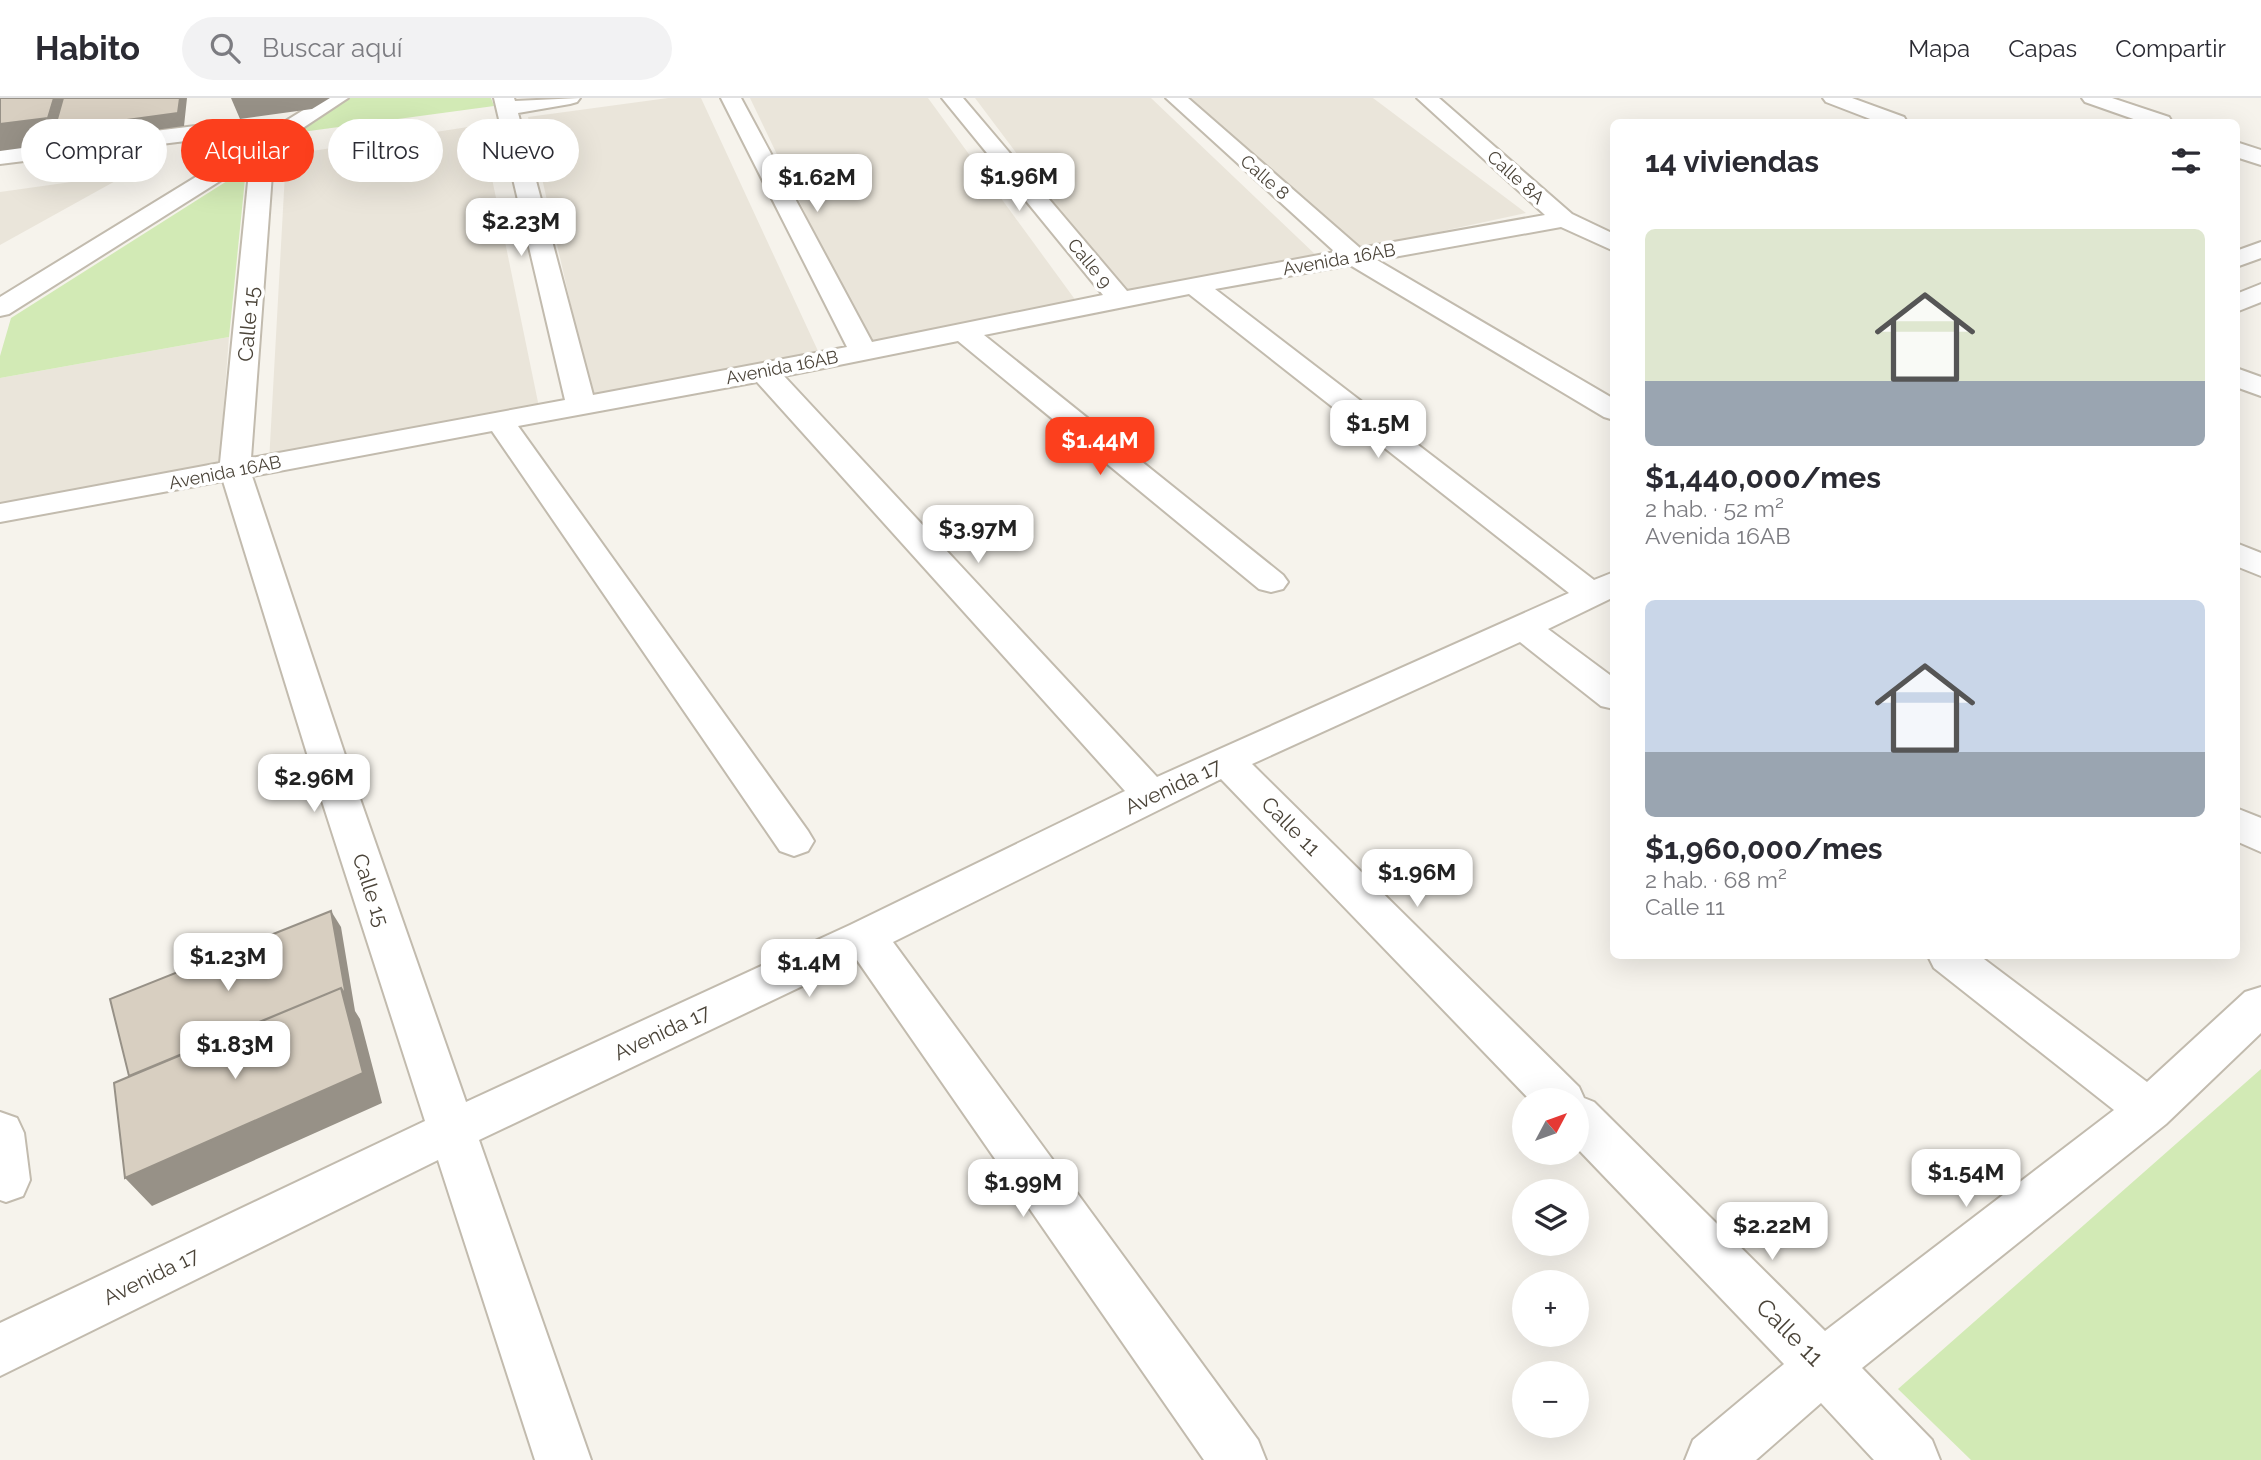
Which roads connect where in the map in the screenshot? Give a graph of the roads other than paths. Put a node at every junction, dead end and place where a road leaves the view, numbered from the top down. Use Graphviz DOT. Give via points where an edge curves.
graph roads {
  1 [pos="338,98"];
  2 [pos="570,98"];
  3 [pos="731,98"];
  4 [pos="952,98"];
  5 [pos="1175,98"];
  6 [pos="1427,98"];
  7 [pos="1833,98"];
  8 [pos="2092,98"];
  9 [pos="506,103"];
  10 [pos="266,119"];
  11 [pos="1888,119"];
  12 [pos="2152,119"];
  13 [pos="181,135"];
  14 [pos="2240,150"];
  15 [pos="0,158"];
  16 [pos="2261,158"];
  17 [pos="181,171"];
  18 [pos="238,182"];
  19 [pos="1564,219"];
  20 [pos="1610,242"];
  21 [pos="1355,257"];
  22 [pos="1194,285"];
  23 [pos="2261,292"];
  24 [pos="1120,299"];
  25 [pos="2240,302"];
  26 [pos="0,308"];
  27 [pos="962,331"];
  28 [pos="863,351"];
  29 [pos="764,372"];
  30 [pos="2240,378"];
  31 [pos="2261,387"];
  32 [pos="581,405"];
  33 [pos="1610,409"];
  34 [pos="500,421"];
  35 [pos="235,470"];
  36 [pos="0,513"];
  37 [pos="2240,555"];
  38 [pos="2261,566"];
  39 [pos="1271,582"];
  40 [pos="1607,589"];
  41 [pos="1523,627"];
  42 [pos="1610,694"];
  43 [pos="1226,761"];
  44 [pos="1151,795"];
  45 [pos="2240,824"];
  46 [pos="2261,837"];
  47 [pos="794,841"];
  48 [pos="865,937"];
  49 [pos="1953,959"];
  50 [pos="2261,1005"];
  51 [pos="1549,1088"];
  52 [pos="2149,1110"];
  53 [pos="1589,1128"];
  54 [pos="451,1131"];
  55 [pos="0,1133"];
  56 [pos="6,1180"];
  57 [pos="0,1350"];
  58 [pos="1823,1366"];
  59 [pos="563,1460"];
  60 [pos="1238,1460"];
  61 [pos="1713,1460"];
  62 [pos="1912,1460"];
  1 -- 10 [label="street"];
  2 -- 9 [label="street"];
  3 -- 28 [label="street"];
  4 -- 24 [label="street, Calle 9"];
  5 -- 21 [label="street, Calle 8"];
  6 -- 19 [label="street, Calle 8A"];
  7 -- 11 [label="street"];
  8 -- 12 [label="street"];
  9 -- 32 [label="street"];
  13 -- 15 [label="street"];
  14 -- 16 [label="street"];
  17 -- 26 [label="street"];
  18 -- 35 [label="street, Calle 15"];
  19 -- 20 [label="street, Calle 8A"];
  19 -- 21 [label="street, Avenida 16AB"];
  21 -- 22 [label="street, Avenida 16AB"];
  21 -- 33 [label="street, Calle 8"];
  22 -- 24 [label="street, Avenida 16AB"];
  22 -- 40 [label="street"];
  23 -- 25 [label="street"];
  24 -- 27 [label="street, Avenida 16AB"];
  27 -- 28 [label="street, Avenida 16AB"];
  27 -- 39 [label="street"];
  28 -- 29 [label="street, Avenida 16AB"];
  29 -- 32 [label="street, Avenida 16AB"];
  29 -- 44 [label="street"];
  30 -- 31 [label="street"];
  32 -- 34 [label="street, Avenida 16AB"];
  34 -- 35 [label="street, Avenida 16AB"];
  34 -- 47 [label="street"];
  35 -- 36 [label="street, Avenida 16AB"];
  35 -- 54 [label="street, Calle 15"];
  37 -- 38 [label="street"];
  40 -- 41 [label="street, Avenida 17"];
  41 -- 42 [label="street"];
  41 -- 43 [label="street, Avenida 17"];
  43 -- 44 [label="street, Avenida 17"];
  43 -- 51 [label="street, Calle 11"];
  44 -- 48 [label="street, Avenida 17"];
  45 -- 46 [label="street"];
  48 -- 54 [label="street, Avenida 17"];
  48 -- 60 [label="street"];
  49 -- 52 [label="street"];
  50 -- 52 [label="street"];
  52 -- 58 [label="street"];
  53 -- 58 [label="street, Calle 11"];
  54 -- 57 [label="street, Avenida 17"];
  54 -- 59 [label="street, Calle 15"];
  55 -- 56 [label="street"];
  58 -- 61 [label="street"];
  58 -- 62 [label="street, Calle 11"];
}
